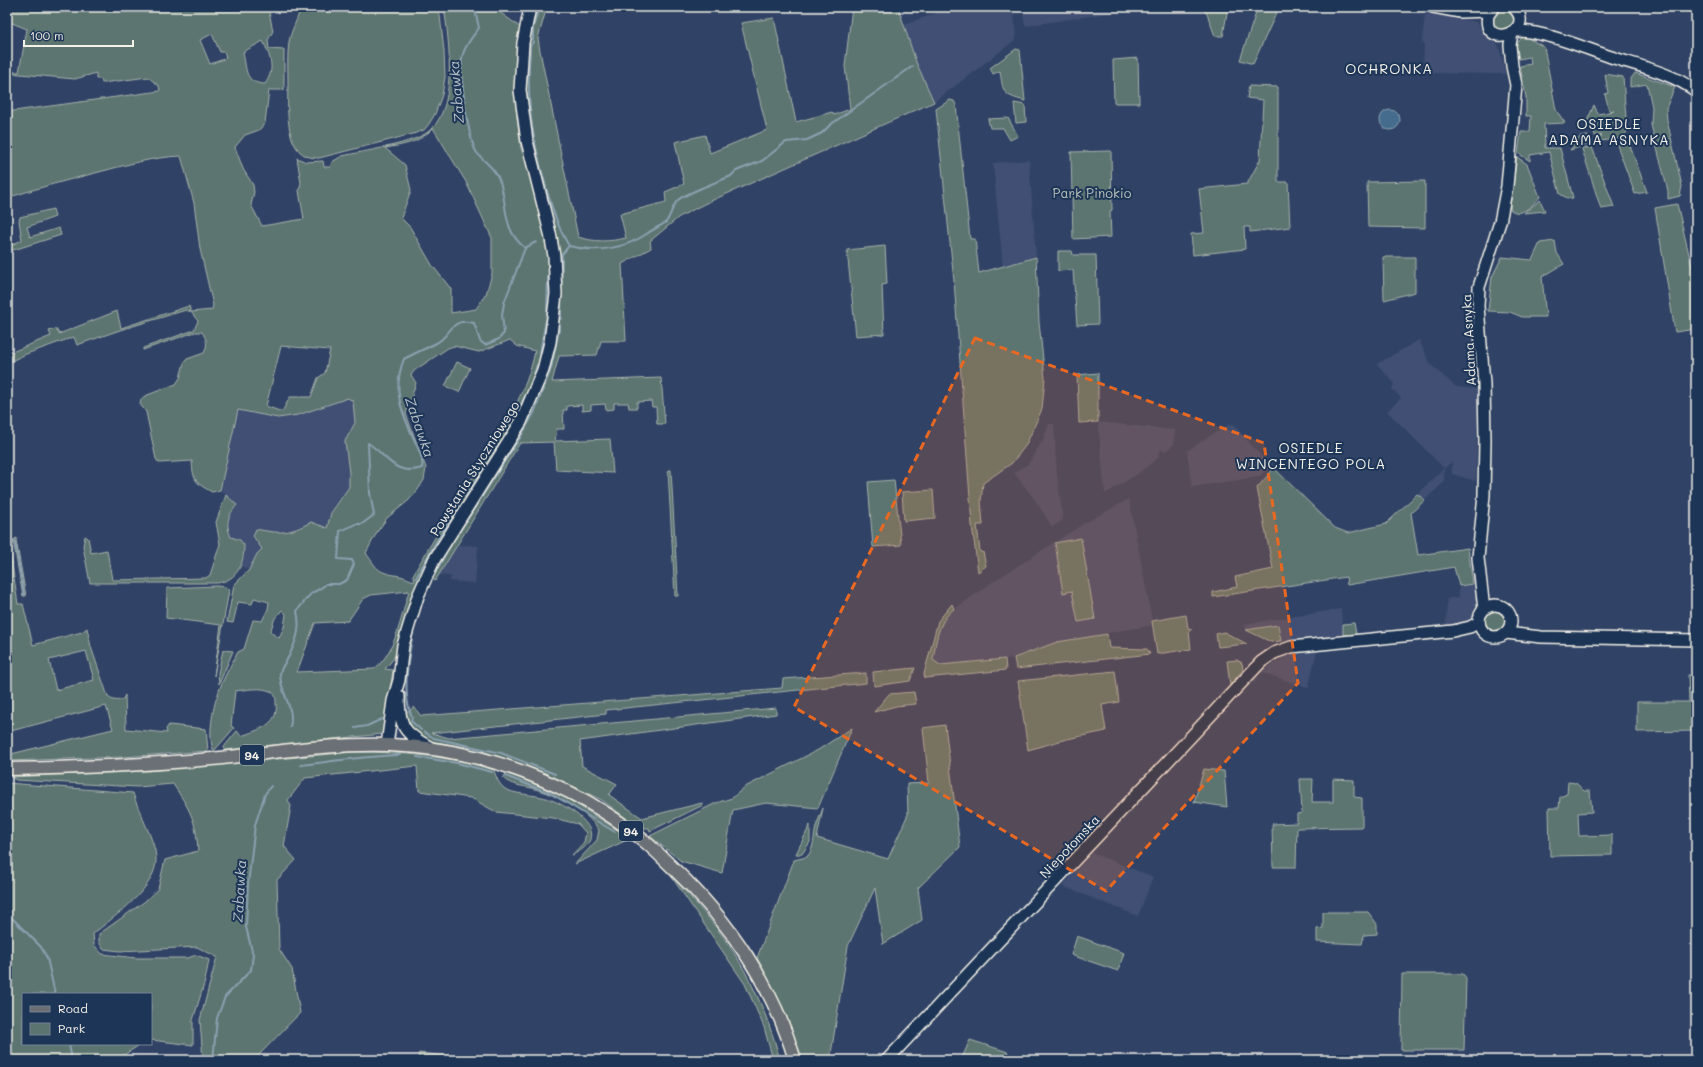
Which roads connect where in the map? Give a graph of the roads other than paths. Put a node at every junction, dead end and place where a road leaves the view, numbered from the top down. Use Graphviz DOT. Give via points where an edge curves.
graph roads {
  1 [pos="530,7"];
  2 [pos="1433,7"];
  3 [pos="1513,7"];
  4 [pos="1492,9"];
  5 [pos="1460,12"];
  6 [pos="1520,18"];
  7 [pos="1488,23"];
  8 [pos="1513,32"];
  9 [pos="1500,35"];
  10 [pos="1546,35"];
  11 [pos="1513,72"];
  12 [pos="1696,91"];
  13 [pos="1480,545"];
  14 [pos="1495,605"];
  15 [pos="1484,609"];
  16 [pos="1512,620"];
  17 [pos="1481,627"];
  18 [pos="1506,633"];
  19 [pos="1560,636"];
  20 [pos="1696,640"];
  21 [pos="399,680"];
  22 [pos="387,745"];
  23 [pos="433,749"];
  24 [pos="7,769"];
  25 [pos="732,935"];
  26 [pos="788,1060"];
  27 [pos="795,1060"];
  28 [pos="887,1060"];
  1 -- 21 [label="main road, Powstania Styczniowego" via="523,43 520,90 527,141 554,256 556,294 550,342 543,370 521,422 423,582 412,612"];
  2 -- 5 [label="main road"];
  3 -- 6 [label="main road"];
  4 -- 5 [label="main road"];
  4 -- 7 [label="main road"];
  5 -- 7 [label="main road"];
  6 -- 8 [label="main road"];
  6 -- 10 [label="main road"];
  7 -- 9 [label="main road" via="1492,31"];
  8 -- 9 [label="main road"];
  8 -- 10 [label="main road"];
  8 -- 11 [label="main road, Adama Asnyka" via="1510,45"];
  9 -- 11 [label="main road, Adama Asnyka"];
  10 -- 12 [label="main road" via="1674,79"];
  11 -- 13 [label="main road, Adama Asnyka" via="1515,105 1506,195 1482,276 1479,296 1485,429"];
  13 -- 14 [label="main road, Adama Asnyka" via="1485,579"];
  13 -- 15 [label="main road, Adama Asnyka" via="1478,569"];
  14 -- 15 [label="main road"];
  14 -- 16 [label="main road" via="1506,609"];
  15 -- 17 [label="main road"];
  16 -- 18 [label="main road"];
  16 -- 19 [label="main road" via="1520,628"];
  17 -- 18 [label="main road" via="1487,635 1497,637"];
  17 -- 28 [label="main road, Niepołomska" via="1454,636 1418,634 1291,647 1274,653 1261,662"];
  18 -- 19 [label="main road" via="1532,637"];
  19 -- 20 [label="main road"];
  21 -- 22 [label="main road, Powstania Styczniowego" via="393,701"];
  21 -- 23 [label="main road, Powstania Styczniowego" via="400,715 404,728 408,734"];
  22 -- 23 [label="main road, 94"];
  22 -- 24 [label="main road, 94" via="335,746 116,766"];
  23 -- 25 [label="main road, 94" via="479,758 528,774 583,799 644,840 692,885"];
  25 -- 26 [label="main road, 94" via="775,1023"];
  25 -- 27 [label="main road, 94" via="753,966 780,1016"];
}
